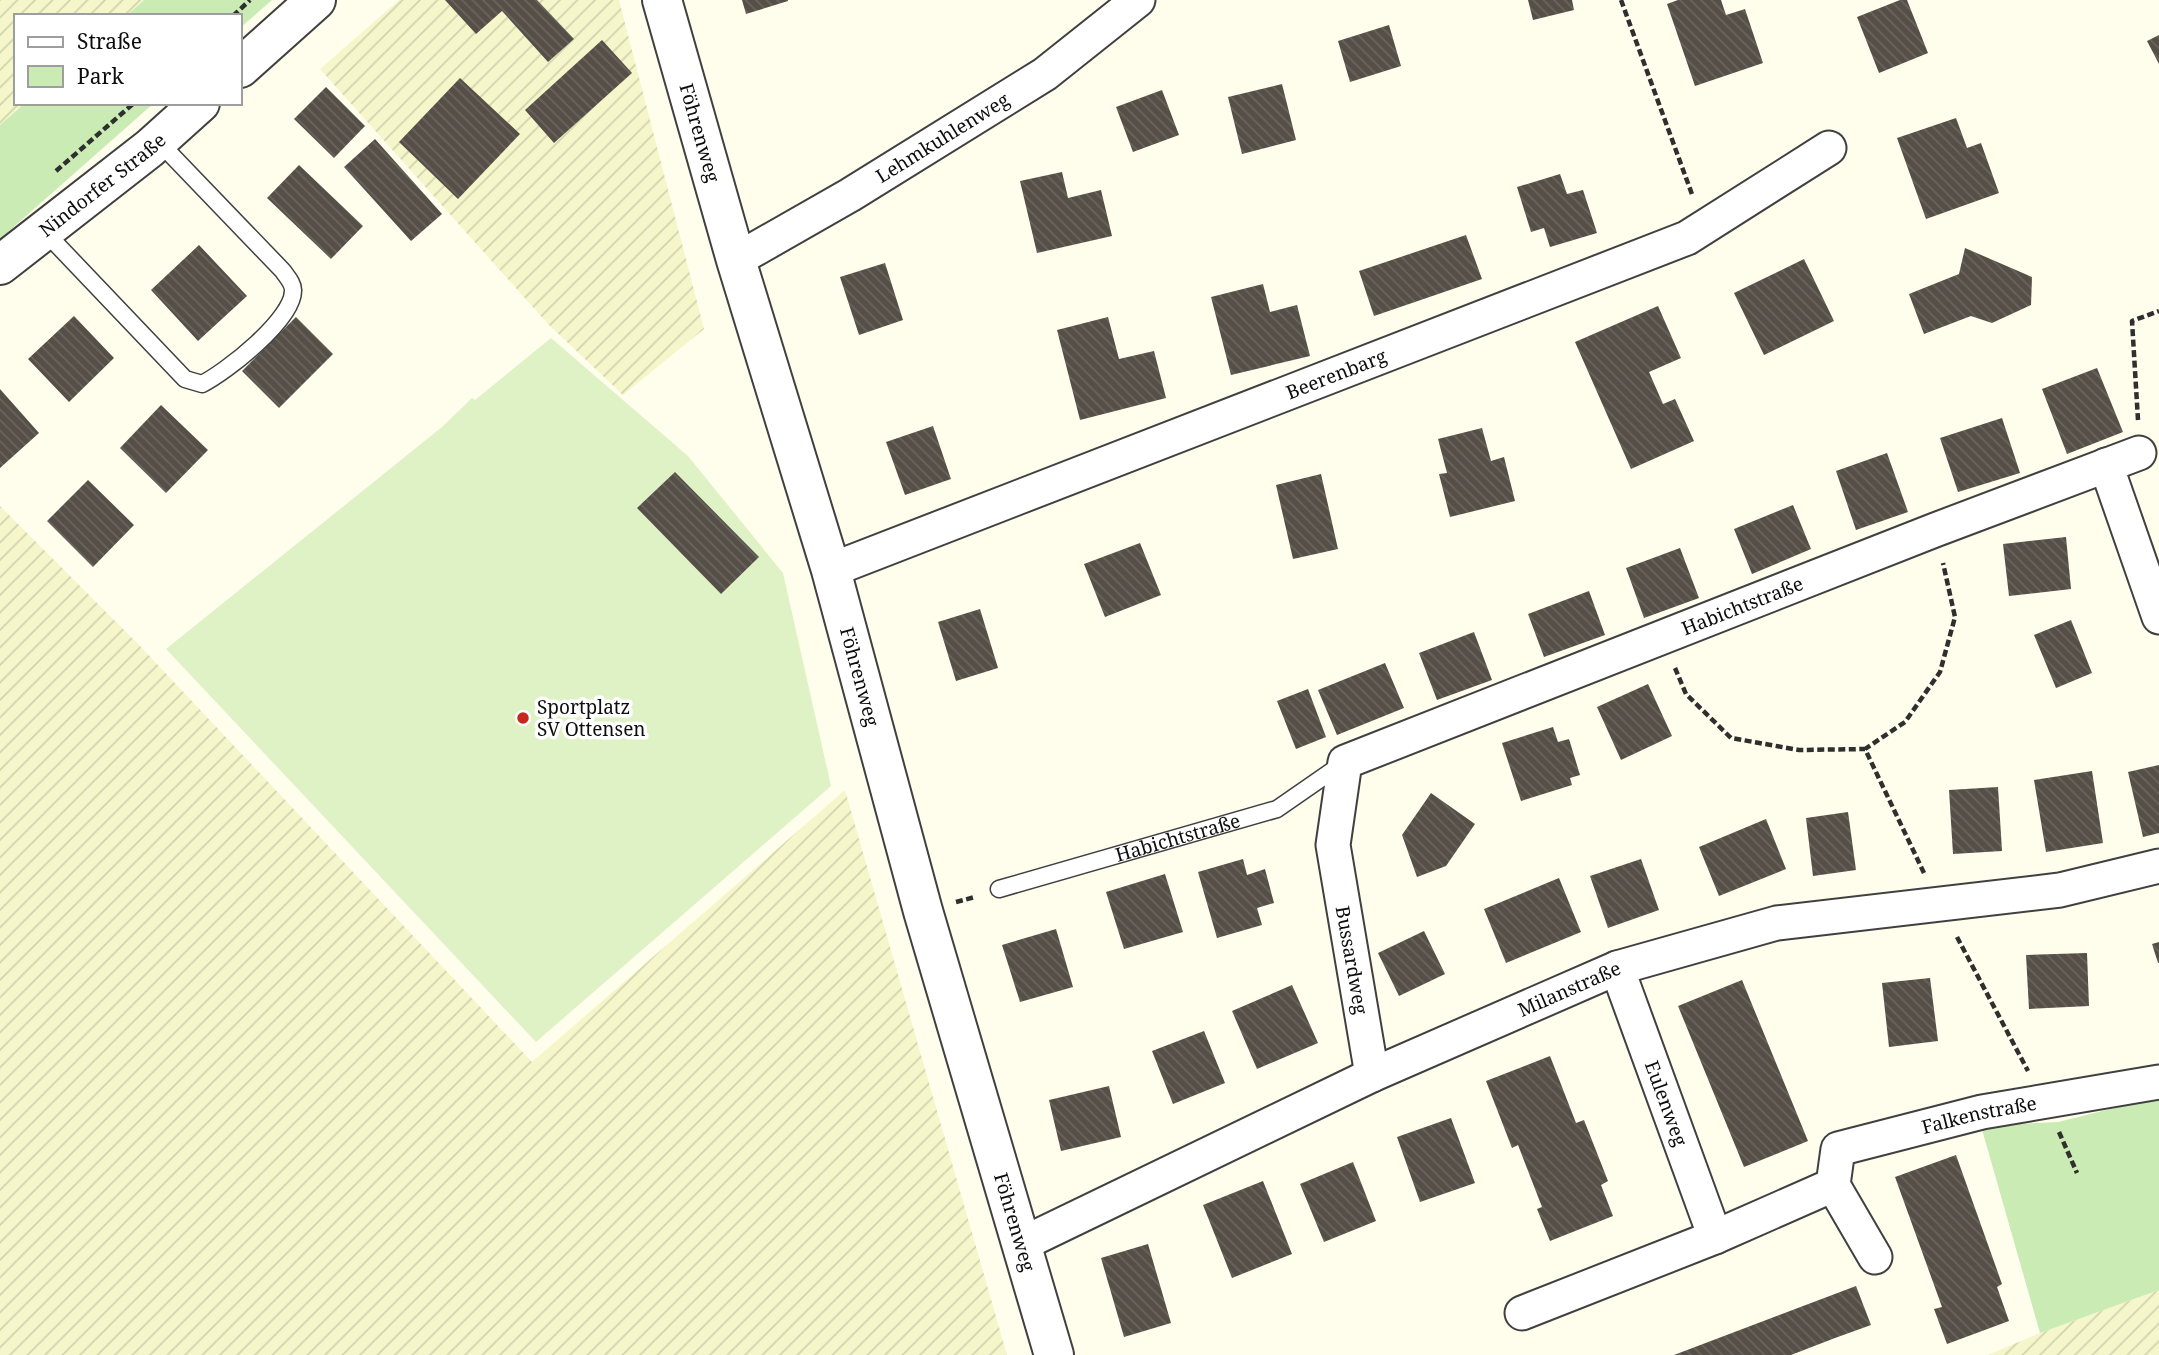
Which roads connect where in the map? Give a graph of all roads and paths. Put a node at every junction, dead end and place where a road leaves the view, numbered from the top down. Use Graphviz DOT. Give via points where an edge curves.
graph roads {
  1 [pos="250,0"];
  2 [pos="316,0"];
  3 [pos="662,0"];
  4 [pos="1138,0"];
  5 [pos="1621,0"];
  6 [pos="235,14"];
  7 [pos="242,66"];
  8 [pos="132,105"];
  9 [pos="198,105"];
  10 [pos="158,141"];
  11 [pos="1829,148"];
  12 [pos="52,175"];
  13 [pos="1704,227"];
  14 [pos="44,231"];
  15 [pos="736,260"];
  16 [pos="0,265"];
  17 [pos="2159,311"];
  18 [pos="2140,453"];
  19 [pos="2106,465"];
  20 [pos="1935,530"];
  21 [pos="831,570"];
  22 [pos="2159,617"];
  23 [pos="1662,636"];
  24 [pos="1865,749"];
  25 [pos="1345,762"];
  26 [pos="2159,866"];
  27 [pos="999,889"];
  28 [pos="1939,904"];
  29 [pos="1617,968"];
  30 [pos="1372,1074"];
  31 [pos="2159,1082"];
  32 [pos="2046,1103"];
  33 [pos="2077,1173"];
  34 [pos="1833,1185"];
  35 [pos="1715,1237"];
  36 [pos="1022,1244"];
  37 [pos="1875,1257"];
  38 [pos="1522,1313"];
  39 [pos="1054,1355"];
  1 -- 6 [label="path"];
  2 -- 7 [label="street"];
  3 -- 15 [label="street, Föhrenweg"];
  4 -- 15 [label="street, Lehmkuhlenweg" via="1045,74"];
  5 -- 13 [label="path"];
  8 -- 12 [label="path"];
  9 -- 10 [label="street, Nindorfer Straße"];
  10 -- 14 [label="street, Nindorfer Straße"];
  10 -- 14 [label="lane" via="292,284 284,316 222,374 202,384 185,379"];
  11 -- 13 [label="street, Beerenbarg"];
  13 -- 21 [label="street, Beerenbarg" via="1687,238"];
  14 -- 16 [label="street, Nindorfer Straße"];
  15 -- 21 [label="street, Föhrenweg"];
  17 -- 18 [label="path" via="2132,321"];
  18 -- 19 [label="street, Habichtstraße"];
  19 -- 20 [label="street, Habichtstraße"];
  19 -- 22 [label="street"];
  20 -- 23 [label="street, Habichtstraße"];
  20 -- 24 [label="path" via="1955,617 1940,672 1905,722"];
  21 -- 36 [label="street, Föhrenweg" via="923,911"];
  23 -- 24 [label="path" via="1686,694 1731,738 1799,750"];
  23 -- 25 [label="street, Habichtstraße"];
  24 -- 28 [label="path"];
  25 -- 27 [label="lane, Habichtstraße" via="1276,809"];
  25 -- 30 [label="street, Bussardweg" via="1333,845"];
  26 -- 28 [label="street, Milanstraße" via="2060,890"];
  28 -- 29 [label="street, Milanstraße" via="1777,923"];
  28 -- 32 [label="path"];
  29 -- 30 [label="street, Milanstraße"];
  29 -- 35 [label="street, Eulenweg"];
  30 -- 36 [label="street, Milanstraße"];
  31 -- 32 [label="street, Falkenstraße"];
  32 -- 33 [label="path"];
  32 -- 34 [label="street, Falkenstraße" via="1982,1112 1838,1149"];
  34 -- 35 [label="street"];
  34 -- 37 [label="street"];
  35 -- 38 [label="street"];
  36 -- 39 [label="street, Föhrenweg"];
}
